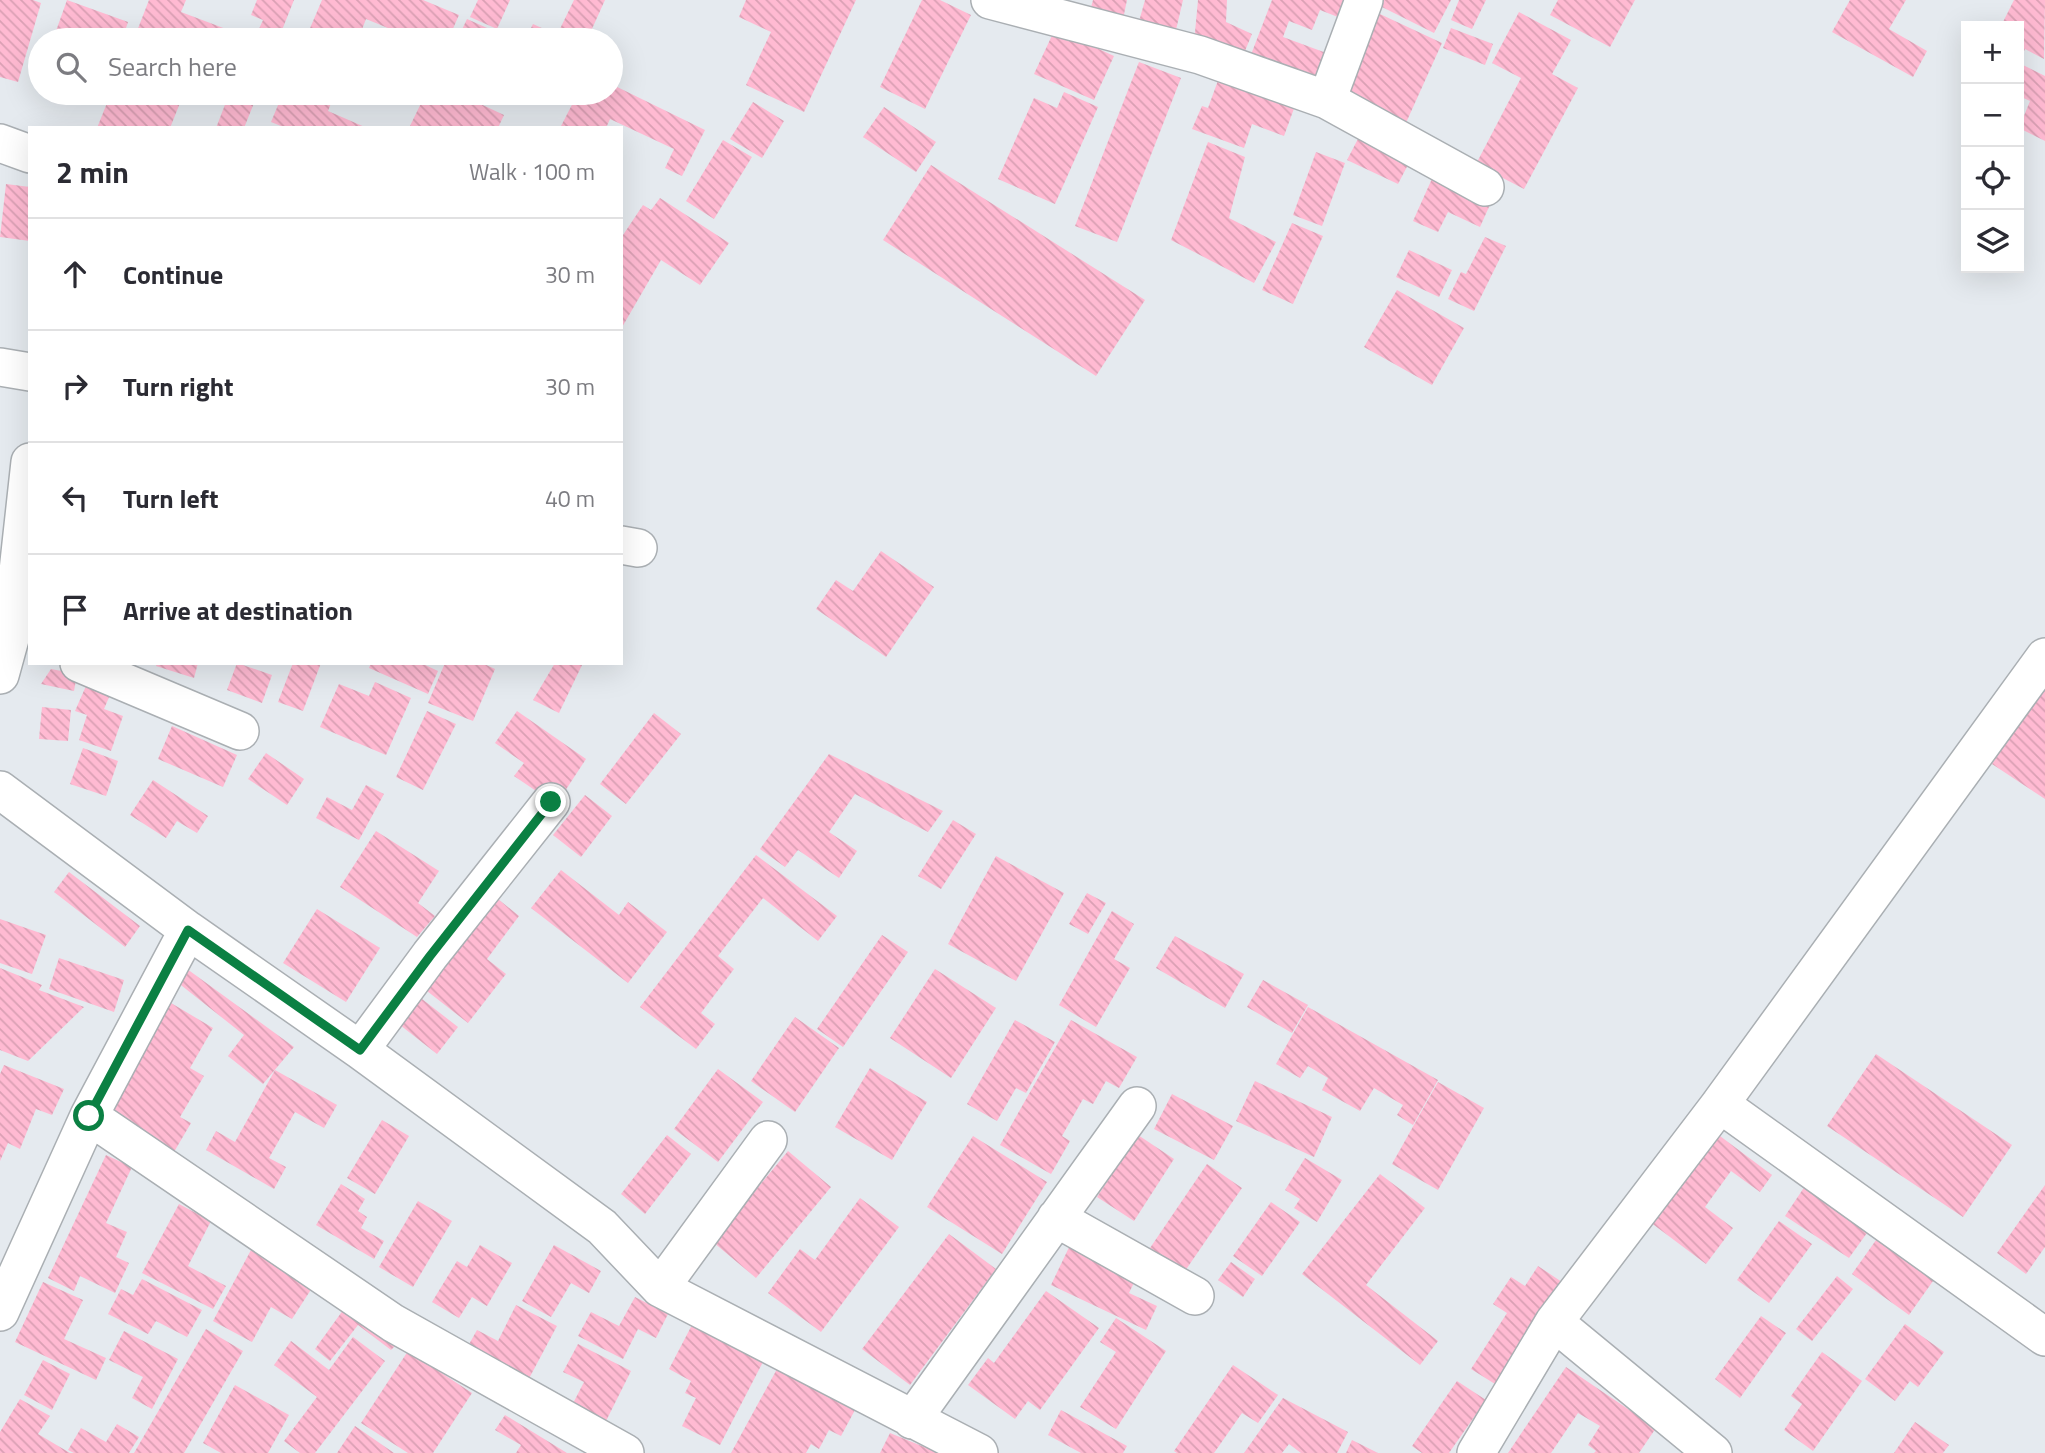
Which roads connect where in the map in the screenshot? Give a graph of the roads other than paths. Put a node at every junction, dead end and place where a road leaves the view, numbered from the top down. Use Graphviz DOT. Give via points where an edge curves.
graph roads {
  1 [pos="990,0"];
  2 [pos="1364,0"];
  3 [pos="1326,100"];
  4 [pos="0,143"];
  5 [pos="28,153"];
  6 [pos="1485,187"];
  7 [pos="0,367"];
  8 [pos="28,372"];
  9 [pos="28,497"];
  10 [pos="20,639"];
  11 [pos="2043,664"];
  12 [pos="84,665"];
  13 [pos="0,675"];
  14 [pos="240,730"];
  15 [pos="0,790"];
  16 [pos="551,802"];
  17 [pos="188,930"];
  18 [pos="360,1050"];
  19 [pos="1720,1104"];
  20 [pos="1137,1107"];
  21 [pos="89,1116"];
  22 [pos="768,1140"];
  23 [pos="1056,1218"];
  24 [pos="660,1288"];
  25 [pos="1195,1296"];
  26 [pos="0,1312"];
  27 [pos="1554,1322"];
  28 [pos="2045,1337"];
  29 [pos="912,1420"];
  30 [pos="625,1453"];
  31 [pos="979,1453"];
  32 [pos="1475,1453"];
  33 [pos="1713,1453"];
  1 -- 3 [label="street" via="1200,55"];
  2 -- 3 [label="street"];
  3 -- 6 [label="street"];
  4 -- 5 [label="street"];
  7 -- 8 [label="street"];
  9 -- 10 [label="street"];
  10 -- 13 [label="street"];
  11 -- 19 [label="street"];
  12 -- 14 [label="street"];
  15 -- 17 [label="street"];
  16 -- 18 [label="street"];
  17 -- 18 [label="street"];
  17 -- 21 [label="street"];
  18 -- 24 [label="street" via="602,1227"];
  19 -- 27 [label="street"];
  19 -- 28 [label="street"];
  20 -- 23 [label="street"];
  21 -- 26 [label="street"];
  21 -- 30 [label="street" via="393,1322"];
  22 -- 24 [label="street"];
  23 -- 25 [label="street"];
  23 -- 29 [label="street"];
  24 -- 29 [label="street"];
  27 -- 32 [label="street"];
  27 -- 33 [label="street"];
  29 -- 31 [label="street"];
}
